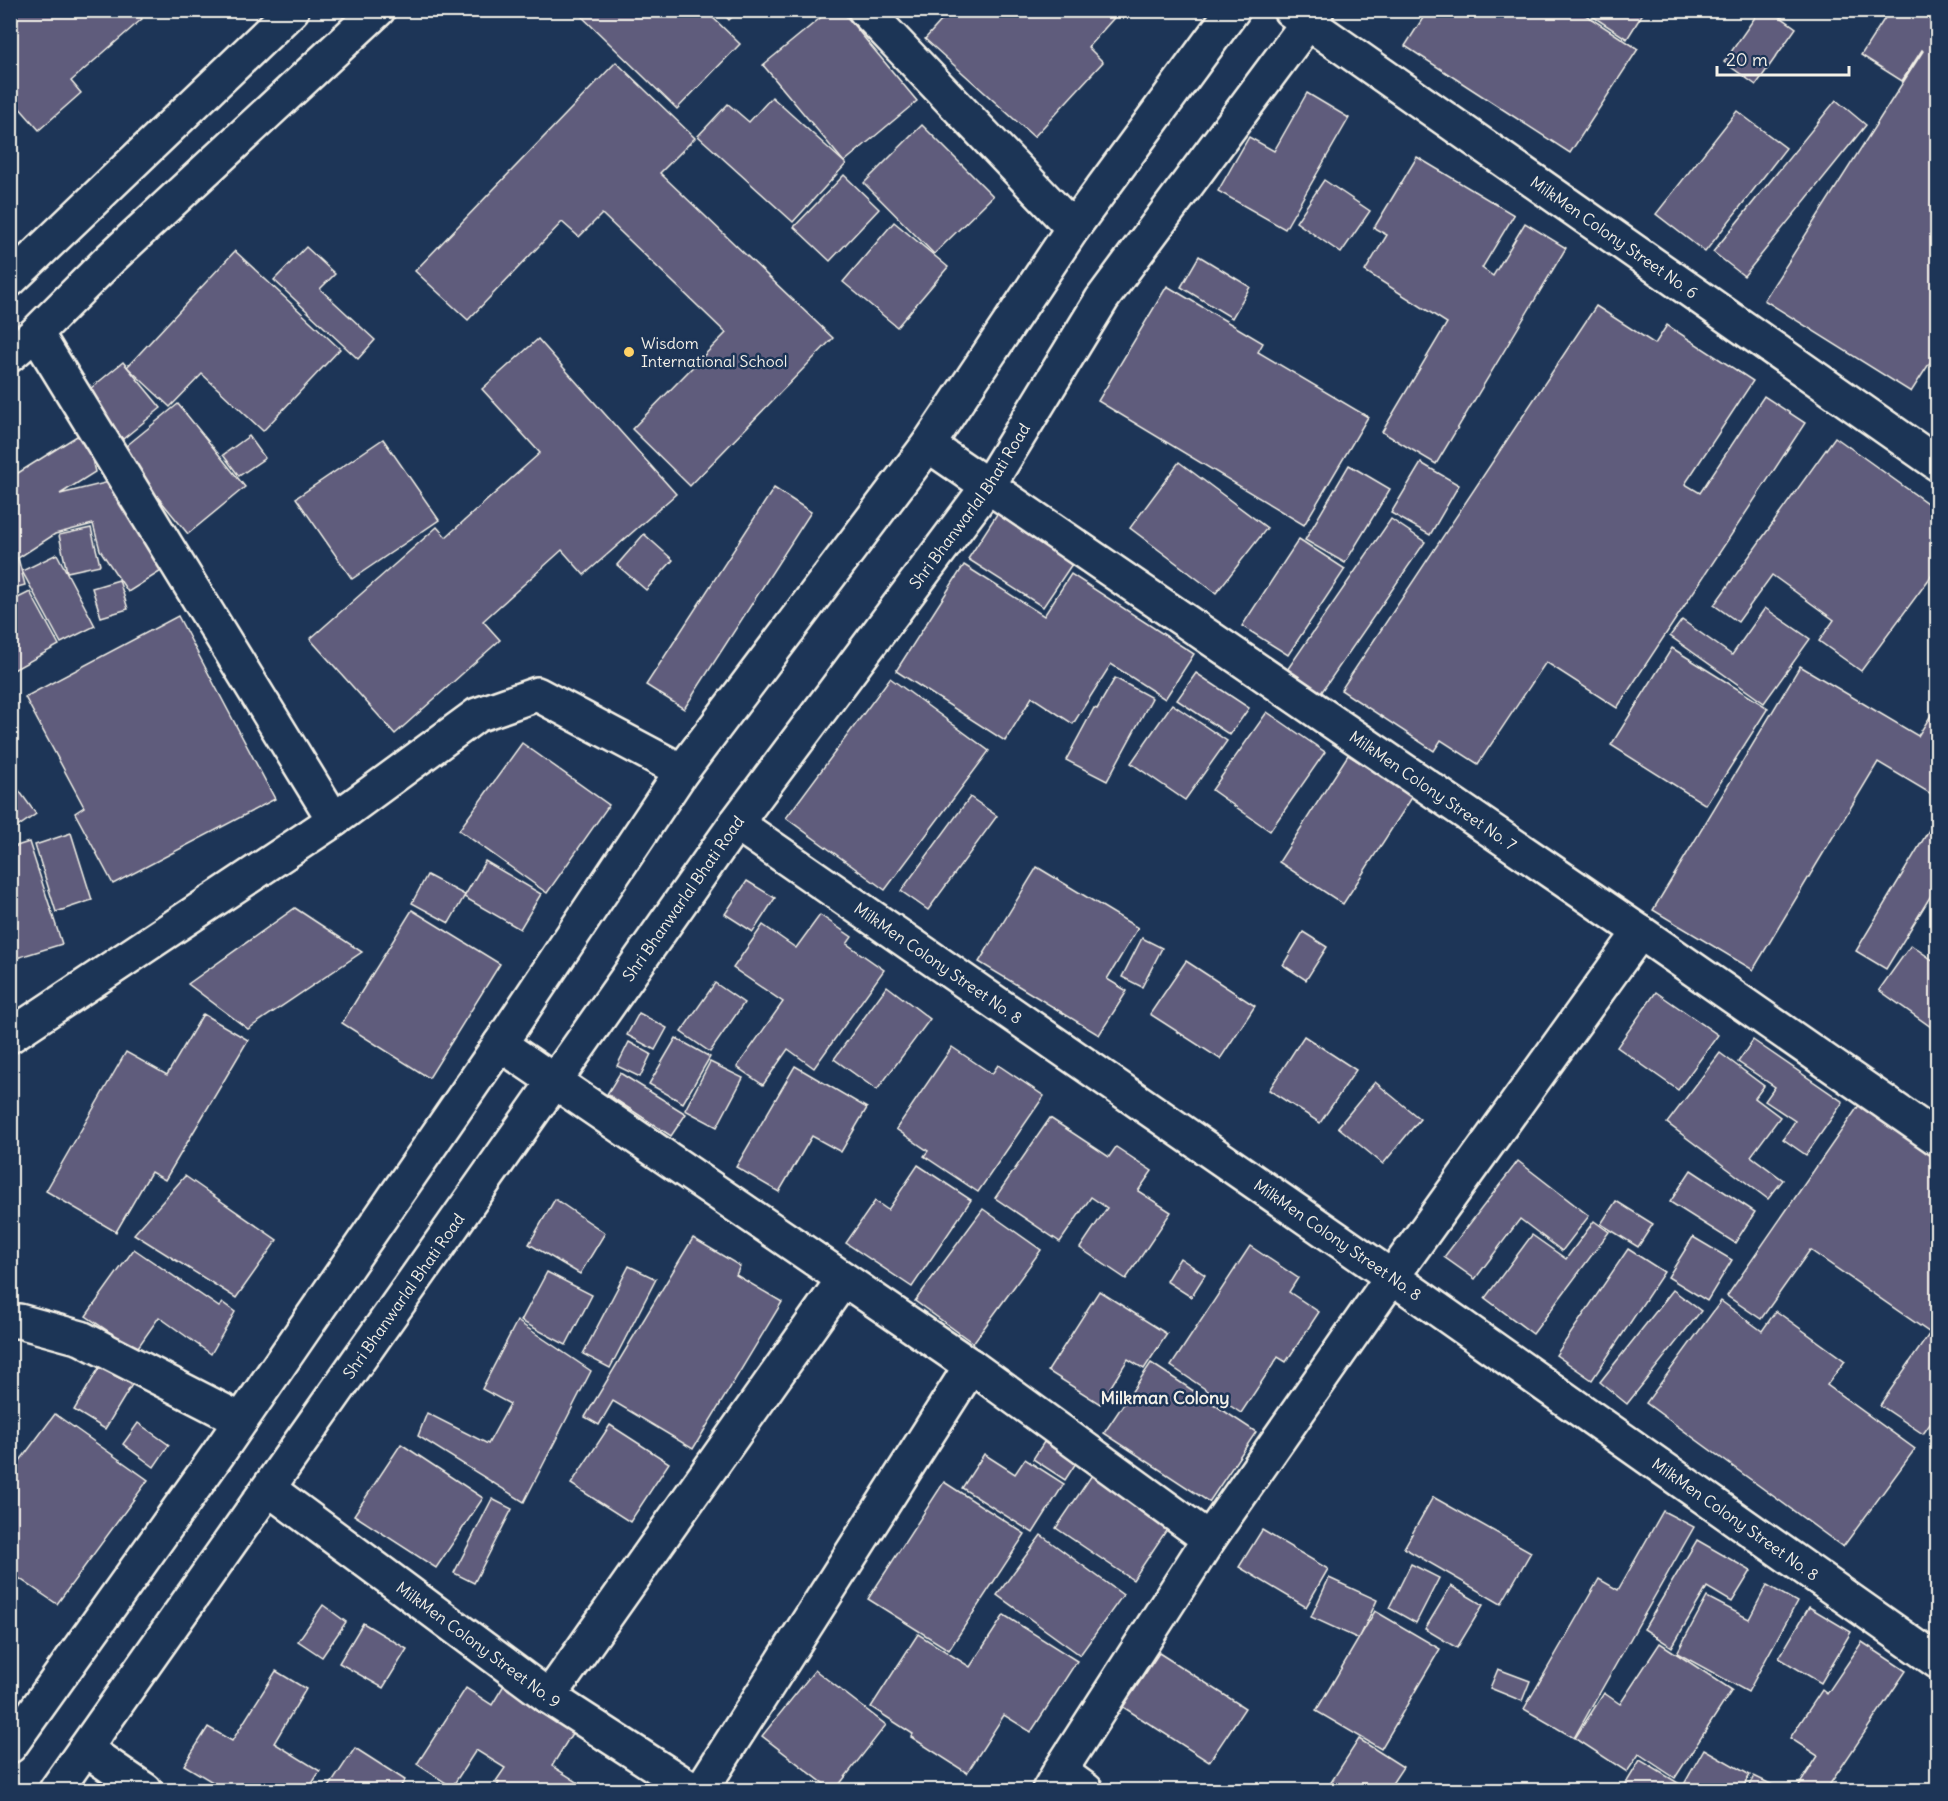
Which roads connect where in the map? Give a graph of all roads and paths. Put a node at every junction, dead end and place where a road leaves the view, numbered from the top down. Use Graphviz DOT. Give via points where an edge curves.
graph roads {
  1 [pos="292,10"];
  2 [pos="378,10"];
  3 [pos="865,10"];
  4 [pos="1233,10"];
  5 [pos="1304,15"];
  6 [pos="1073,228"];
  7 [pos="10,280"];
  8 [pos="36,333"];
  9 [pos="10,355"];
  10 [pos="928,445"];
  11 [pos="1938,464"];
  12 [pos="988,486"];
  13 [pos="682,771"];
  14 [pos="334,820"];
  15 [pos="736,823"];
  16 [pos="1640,932"];
  17 [pos="10,1036"];
  18 [pos="500,1044"];
  19 [pos="554,1083"];
  20 [pos="1938,1139"];
  21 [pos="1392,1277"];
  22 [pos="843,1280"];
  23 [pos="10,1321"];
  24 [pos="971,1366"];
  25 [pos="241,1420"];
  26 [pos="269,1489"];
  27 [pos="1209,1539"];
  28 [pos="1938,1662"];
  29 [pos="549,1697"];
  30 [pos="10,1746"];
  31 [pos="86,1749"];
  32 [pos="1055,1781"];
  33 [pos="56,1791"];
  34 [pos="146,1791"];
  35 [pos="693,1791"];
  36 [pos="701,1791"];
  37 [pos="1086,1791"];
  1 -- 7 [label="street"];
  2 -- 8 [label="street" via="111,258"];
  3 -- 6 [label="street"];
  4 -- 6 [label="street"];
  5 -- 11 [label="street, MilkMen Colony Street No. 6"];
  5 -- 12 [label="street, Shri Bhanwarlal Bhati Road" via="1102,299"];
  6 -- 10 [label="street"];
  8 -- 9 [label="street"];
  8 -- 14 [label="street"];
  10 -- 12 [label="street, MilkMen Colony Street No. 7"];
  10 -- 13 [label="street"];
  12 -- 15 [label="street, Shri Bhanwarlal Bhati Road"];
  12 -- 16 [label="street, MilkMen Colony Street No. 7"];
  13 -- 14 [label="street" via="537,694 477,715"];
  13 -- 18 [label="street"];
  14 -- 17 [label="street"];
  15 -- 19 [label="street, Shri Bhanwarlal Bhati Road"];
  15 -- 21 [label="street, MilkMen Colony Street No. 8"];
  16 -- 20 [label="street, MilkMen Colony Street No. 7"];
  16 -- 21 [label="street"];
  18 -- 19 [label="street"];
  18 -- 25 [label="street"];
  19 -- 22 [label="street"];
  19 -- 26 [label="street, Shri Bhanwarlal Bhati Road"];
  21 -- 27 [label="street"];
  21 -- 28 [label="street, MilkMen Colony Street No. 8"];
  22 -- 24 [label="street"];
  22 -- 29 [label="street"];
  23 -- 25 [label="street" via="81,1338"];
  24 -- 27 [label="street"];
  24 -- 36 [label="street"];
  25 -- 30 [label="street"];
  26 -- 29 [label="street, MilkMen Colony Street No. 9"];
  26 -- 31 [label="street, Shri Bhanwarlal Bhati Road"];
  27 -- 32 [label="street"];
  29 -- 35 [label="street, MilkMen Colony Street No. 9"];
  31 -- 33 [label="street, Shri Bhanwarlal Bhati Road"];
  31 -- 34 [label="street"];
  32 -- 37 [label="street"];
}
